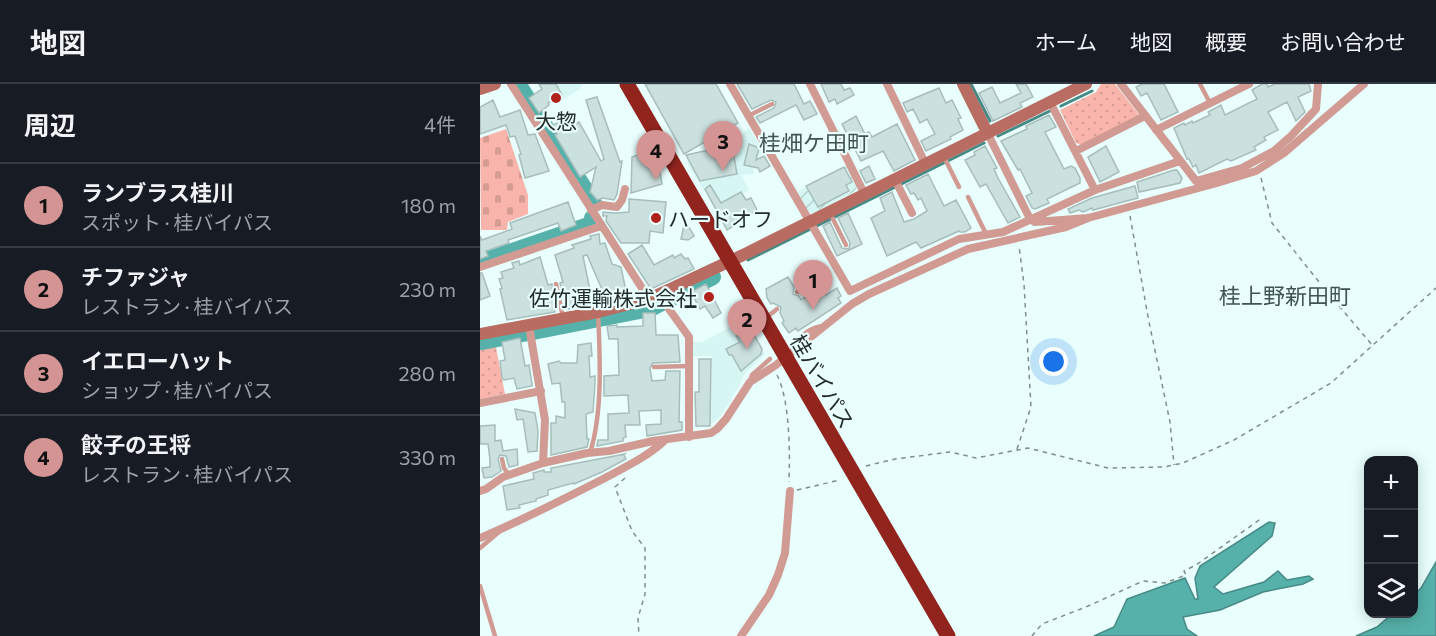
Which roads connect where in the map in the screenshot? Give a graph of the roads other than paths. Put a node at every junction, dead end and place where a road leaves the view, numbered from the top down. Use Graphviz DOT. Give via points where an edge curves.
graph roads {
  1 [pos="495,84"];
  2 [pos="511,84"];
  3 [pos="627,84"];
  4 [pos="730,84"];
  5 [pos="810,84"];
  6 [pos="887,84"];
  7 [pos="963,84"];
  8 [pos="1086,84"];
  9 [pos="1121,84"];
  10 [pos="1200,84"];
  11 [pos="1249,84"];
  12 [pos="1318,84"];
  13 [pos="1364,84"];
  14 [pos="480,89"];
  15 [pos="1050,102"];
  16 [pos="1210,103"];
  17 [pos="772,104"];
  18 [pos="748,116"];
  19 [pos="1144,116"];
  20 [pos="1156,130"];
  21 [pos="987,132"];
  22 [pos="1076,151"];
  23 [pos="946,159"];
  24 [pos="1180,162"];
  25 [pos="925,163"];
  26 [pos="897,184"];
  27 [pos="959,187"];
  28 [pos="625,189"];
  29 [pos="1095,190"];
  30 [pos="864,193"];
  31 [pos="968,197"];
  32 [pos="591,210"];
  33 [pos="829,211"];
  34 [pos="912,213"];
  35 [pos="1088,218"];
  36 [pos="1030,219"];
  37 [pos="808,221"];
  38 [pos="601,226"];
  39 [pos="986,234"];
  40 [pos="846,245"];
  41 [pos="730,261"];
  42 [pos="480,267"];
  43 [pos="556,284"];
  44 [pos="659,299"];
  45 [pos="777,309"];
  46 [pos="598,317"];
  47 [pos="563,319"];
  48 [pos="764,319"];
  49 [pos="825,326"];
  50 [pos="530,331"];
  51 [pos="480,334"];
  52 [pos="793,343"];
  53 [pos="786,358"];
  54 [pos="770,359"];
  55 [pos="689,366"];
  56 [pos="654,367"];
  57 [pos="750,382"];
  58 [pos="541,391"];
  59 [pos="480,403"];
  60 [pos="689,437"];
  61 [pos="664,441"];
  62 [pos="590,453"];
  63 [pos="502,459"];
  64 [pos="543,463"];
  65 [pos="509,475"];
  66 [pos="480,491"];
  67 [pos="790,491"];
  68 [pos="501,530"];
  69 [pos="480,538"];
  70 [pos="480,548"];
  71 [pos="480,586"];
  72 [pos="495,636"];
  73 [pos="741,636"];
  74 [pos="948,636"];
  1 -- 14 [label="street"];
  2 -- 32 [label="street"];
  3 -- 41 [label="highway, 桂バイパス"];
  4 -- 18 [label="street"];
  5 -- 30 [label="street"];
  6 -- 25 [label="street"];
  7 -- 21 [label="street"];
  8 -- 15 [label="street"];
  9 -- 19 [label="street"];
  10 -- 16 [label="lane"];
  11 -- 16 [label="street"];
  12 -- 24 [label="street" via="1316,109 1291,136 1259,160 1196,182"];
  13 -- 35 [label="street" via="1284,153 1256,171"];
  15 -- 21 [label="street"];
  15 -- 22 [label="street"];
  16 -- 20 [label="street"];
  17 -- 18 [label="lane"];
  18 -- 37 [label="street"];
  19 -- 20 [label="street"];
  19 -- 22 [label="street"];
  20 -- 24 [label="street"];
  21 -- 23 [label="street"];
  21 -- 36 [label="street"];
  22 -- 29 [label="street"];
  23 -- 25 [label="street"];
  23 -- 27 [label="lane"];
  24 -- 29 [label="street"];
  25 -- 26 [label="street"];
  26 -- 30 [label="street"];
  26 -- 34 [label="street"];
  28 -- 32 [label="street" via="617,207 602,205"];
  29 -- 36 [label="street"];
  30 -- 33 [label="street"];
  31 -- 39 [label="lane"];
  32 -- 38 [label="street"];
  33 -- 37 [label="street"];
  33 -- 40 [label="lane"];
  35 -- 36 [label="street" via="1035,222"];
  35 -- 49 [label="street" via="1066,227 968,249 869,294"];
  36 -- 39 [label="street" via="1003,232"];
  37 -- 39 [label="street" via="850,291 959,239"];
  37 -- 41 [label="street"];
  38 -- 42 [label="street"];
  38 -- 44 [label="street"];
  41 -- 44 [label="street"];
  41 -- 48 [label="highway, 桂バイパス"];
  43 -- 47 [label="lane"];
  44 -- 46 [label="street"];
  44 -- 55 [label="street" via="688,337"];
  45 -- 48 [label="lane"];
  46 -- 47 [label="street"];
  46 -- 62 [label="lane" via="596,433"];
  47 -- 50 [label="street"];
  48 -- 53 [label="highway, 桂バイパス"];
  49 -- 52 [label="lane" via="816,327"];
  49 -- 53 [label="street"];
  50 -- 51 [label="street"];
  50 -- 58 [label="street"];
  53 -- 57 [label="street"];
  53 -- 74 [label="highway, 桂バイパス"];
  54 -- 57 [label="lane" via="752,375"];
  55 -- 56 [label="lane"];
  55 -- 60 [label="street"];
  57 -- 60 [label="street" via="717,429"];
  58 -- 59 [label="street"];
  58 -- 64 [label="street" via="546,420"];
  60 -- 61 [label="street"];
  61 -- 62 [label="street"];
  61 -- 68 [label="street" via="639,460"];
  62 -- 64 [label="street"];
  63 -- 65 [label="lane"];
  64 -- 65 [label="street"];
  65 -- 66 [label="street"];
  67 -- 73 [label="street" via="785,553 778,575"];
  68 -- 69 [label="street"];
  68 -- 70 [label="lane"];
  71 -- 72 [label="lane"];
}
